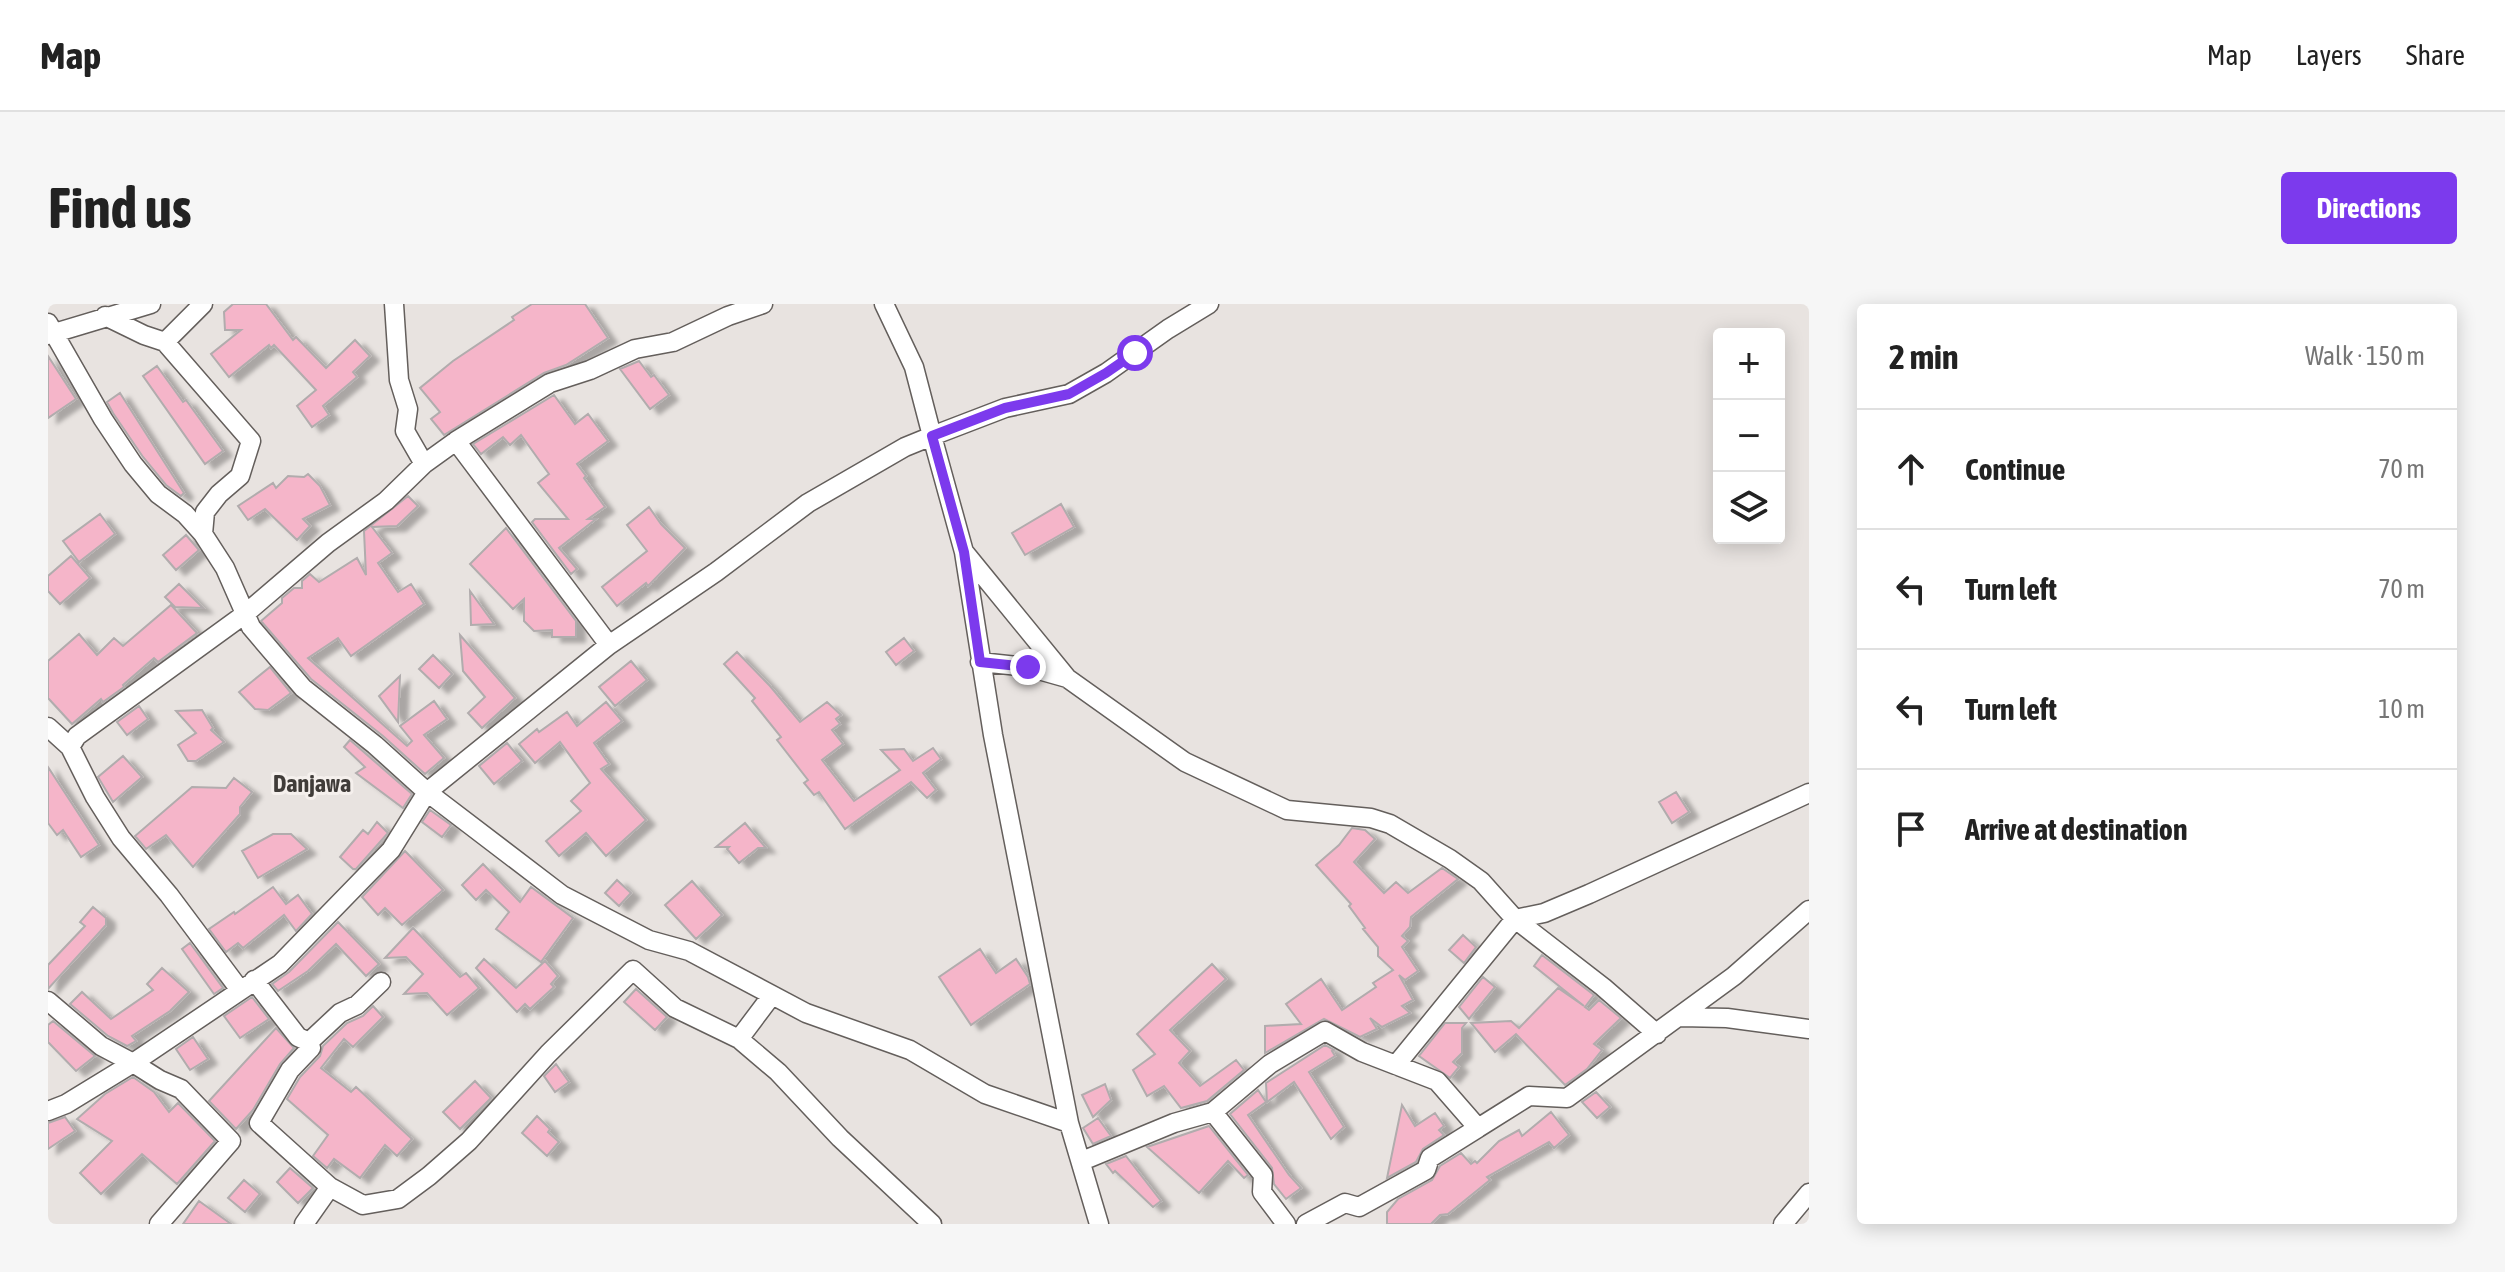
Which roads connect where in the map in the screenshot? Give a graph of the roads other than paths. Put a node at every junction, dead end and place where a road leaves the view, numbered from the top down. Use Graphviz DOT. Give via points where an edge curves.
graph roads {
  1 [pos="151,304"];
  2 [pos="203,304"];
  3 [pos="394,304"];
  4 [pos="763,304"];
  5 [pos="884,304"];
  6 [pos="1209,304"];
  7 [pos="105,316"];
  8 [pos="50,330"];
  9 [pos="165,342"];
  10 [pos="932,436"];
  11 [pos="456,441"];
  12 [pos="424,464"];
  13 [pos="203,534"];
  14 [pos="964,552"];
  15 [pos="245,614"];
  16 [pos="609,645"];
  17 [pos="980,662"];
  18 [pos="1067,678"];
  19 [pos="48,727"];
  20 [pos="70,747"];
  21 [pos="427,792"];
  22 [pos="1809,793"];
  23 [pos="1809,910"];
  24 [pos="1515,919"];
  25 [pos="381,982"];
  26 [pos="247,985"];
  27 [pos="772,995"];
  28 [pos="48,1001"];
  29 [pos="1681,1017"];
  30 [pos="1809,1029"];
  31 [pos="1657,1034"];
  32 [pos="739,1039"];
  33 [pos="309,1042"];
  34 [pos="133,1063"];
  35 [pos="1396,1065"];
  36 [pos="48,1111"];
  37 [pos="1213,1112"];
  38 [pos="259,1123"];
  39 [pos="1069,1123"];
  40 [pos="1478,1128"];
  41 [pos="231,1141"];
  42 [pos="1082,1161"];
  43 [pos="330,1187"];
  44 [pos="1809,1193"];
  45 [pos="159,1224"];
  46 [pos="304,1224"];
  47 [pos="932,1224"];
  48 [pos="1099,1224"];
  49 [pos="1286,1224"];
  50 [pos="1306,1224"];
  51 [pos="1783,1224"];
  1 -- 7 [label="street"];
  2 -- 9 [label="street"];
  3 -- 12 [label="street" via="399,380 408,409 405,431"];
  4 -- 11 [label="street" via="673,342 635,349 550,383"];
  5 -- 10 [label="street" via="914,367"];
  6 -- 10 [label="street" via="1069,394 1005,408"];
  7 -- 8 [label="street"];
  7 -- 9 [label="street"];
  8 -- 13 [label="street" via="133,464"];
  9 -- 13 [label="street" via="251,441 240,476 205,512"];
  10 -- 14 [label="street"];
  10 -- 16 [label="street" via="808,503"];
  11 -- 12 [label="street"];
  11 -- 16 [label="street"];
  12 -- 15 [label="street"];
  13 -- 15 [label="street"];
  14 -- 17 [label="street"];
  14 -- 18 [label="street"];
  15 -- 20 [label="street" via="77,736"];
  15 -- 21 [label="street" via="303,688"];
  16 -- 21 [label="street"];
  17 -- 18 [label="street"];
  17 -- 39 [label="street"];
  18 -- 24 [label="street" via="1185,762 1253,796 1287,810 1390,824 1481,881"];
  19 -- 20 [label="street"];
  20 -- 26 [label="street" via="121,838"];
  21 -- 26 [label="street" via="391,850 280,964"];
  21 -- 27 [label="street" via="562,895 649,940 689,951"];
  22 -- 24 [label="street" via="1589,894"];
  23 -- 29 [label="street"];
  24 -- 31 [label="street"];
  24 -- 35 [label="street"];
  25 -- 33 [label="street"];
  26 -- 33 [label="street"];
  26 -- 34 [label="street"];
  27 -- 32 [label="street"];
  27 -- 39 [label="street" via="842,1028 910,1050 985,1094"];
  28 -- 34 [label="street" via="101,1046"];
  29 -- 30 [label="street"];
  29 -- 31 [label="street"];
  31 -- 40 [label="street" via="1567,1098 1529,1096"];
  32 -- 43 [label="street" via="675,1008 633,970 469,1141 398,1199 363,1205"];
  32 -- 47 [label="street"];
  33 -- 38 [label="street" via="311,1048 290,1070"];
  34 -- 36 [label="street"];
  34 -- 41 [label="street" via="181,1089"];
  35 -- 37 [label="street" via="1325,1031 1270,1064"];
  35 -- 40 [label="street" via="1437,1081"];
  37 -- 42 [label="street"];
  37 -- 49 [label="street" via="1263,1175 1262,1192"];
  38 -- 41 [label="street"];
  38 -- 43 [label="street"];
  39 -- 42 [label="street"];
  40 -- 50 [label="street" via="1430,1158 1426,1170 1359,1207 1345,1203"];
  41 -- 45 [label="street"];
  42 -- 48 [label="street"];
  43 -- 46 [label="street"];
  44 -- 51 [label="street"];
}
